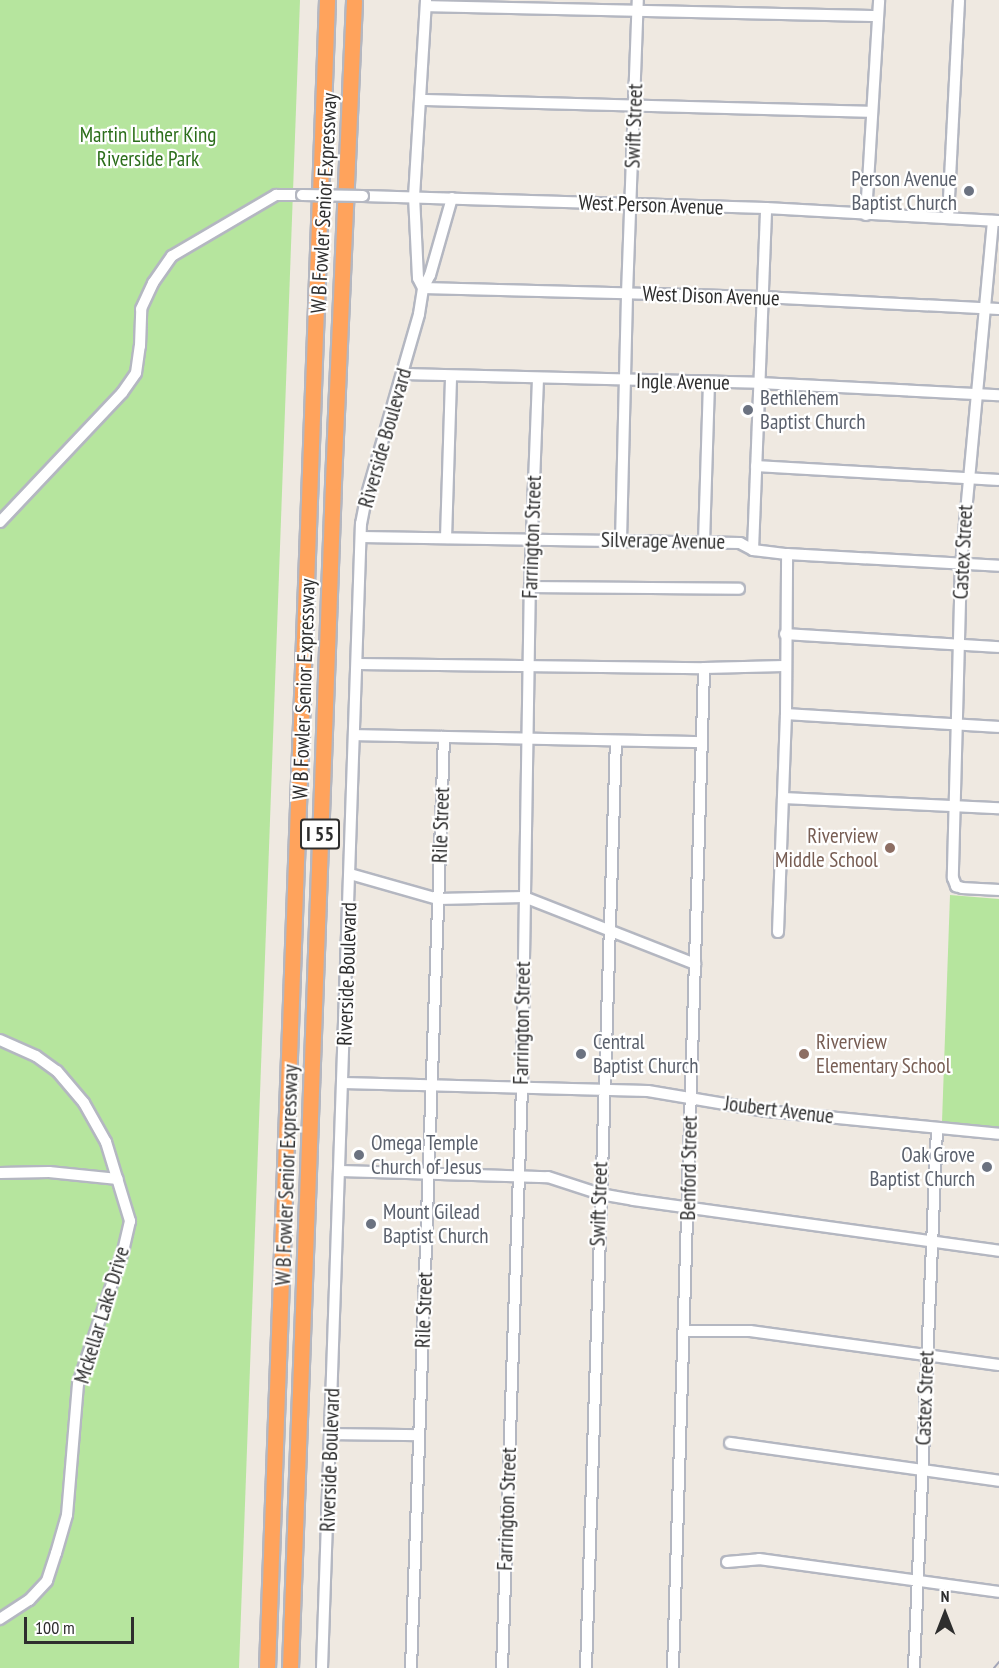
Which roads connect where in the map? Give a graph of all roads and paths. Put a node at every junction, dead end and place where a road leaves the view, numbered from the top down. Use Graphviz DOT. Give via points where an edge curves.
graph roads {
  1 [pos="327,0"];
  2 [pos="354,0"];
  3 [pos="879,0"];
  4 [pos="959,0"];
  5 [pos="426,3"];
  6 [pos="638,5"];
  7 [pos="878,16"];
  8 [pos="421,100"];
  9 [pos="635,105"];
  10 [pos="872,112"];
  11 [pos="414,197"];
  12 [pos="452,198"];
  13 [pos="632,205"];
  14 [pos="766,208"];
  15 [pos="866,214"];
  16 [pos="948,218"];
  17 [pos="996,221"];
  18 [pos="423,288"];
  19 [pos="627,294"];
  20 [pos="762,297"];
  21 [pos="985,308"];
  22 [pos="999,309"];
  23 [pos="403,374"];
  24 [pos="451,376"];
  25 [pos="537,378"];
  26 [pos="626,380"];
  27 [pos="709,382"];
  28 [pos="759,383"];
  29 [pos="977,394"];
  30 [pos="999,395"];
  31 [pos="756,466"];
  32 [pos="968,478"];
  33 [pos="999,480"];
  34 [pos="0,522"];
  35 [pos="361,537"];
  36 [pos="446,538"];
  37 [pos="532,539"];
  38 [pos="621,541"];
  39 [pos="704,542"];
  40 [pos="753,550"];
  41 [pos="788,554"];
  42 [pos="961,563"];
  43 [pos="999,566"];
  44 [pos="530,587"];
  45 [pos="739,590"];
  46 [pos="785,634"];
  47 [pos="959,645"];
  48 [pos="999,647"];
  49 [pos="357,664"];
  50 [pos="529,665"];
  51 [pos="784,666"];
  52 [pos="704,668"];
  53 [pos="786,714"];
  54 [pos="957,725"];
  55 [pos="999,727"];
  56 [pos="356,735"];
  57 [pos="444,737"];
  58 [pos="528,739"];
  59 [pos="616,741"];
  60 [pos="701,742"];
  61 [pos="783,798"];
  62 [pos="956,805"];
  63 [pos="999,808"];
  64 [pos="350,874"];
  65 [pos="999,890"];
  66 [pos="524,897"];
  67 [pos="438,899"];
  68 [pos="609,930"];
  69 [pos="778,932"];
  70 [pos="695,964"];
  71 [pos="0,1040"];
  72 [pos="343,1083"];
  73 [pos="432,1084"];
  74 [pos="522,1086"];
  75 [pos="603,1088"];
  76 [pos="690,1097"];
  77 [pos="937,1128"];
  78 [pos="999,1134"];
  79 [pos="340,1171"];
  80 [pos="0,1173"];
  81 [pos="429,1173"];
  82 [pos="518,1174"];
  83 [pos="118,1179"];
  84 [pos="600,1194"];
  85 [pos="688,1208"];
  86 [pos="932,1241"];
  87 [pos="999,1251"];
  88 [pos="684,1331"];
  89 [pos="927,1354"];
  90 [pos="999,1365"];
  91 [pos="331,1434"];
  92 [pos="419,1435"];
  93 [pos="730,1443"];
  94 [pos="922,1469"];
  95 [pos="999,1481"];
  96 [pos="727,1562"];
  97 [pos="919,1582"];
  98 [pos="999,1592"];
  99 [pos="0,1618"];
  100 [pos="266,1666"];
  101 [pos="290,1666"];
  102 [pos="322,1668"];
  103 [pos="411,1668"];
  104 [pos="502,1668"];
  105 [pos="586,1668"];
  106 [pos="673,1668"];
  107 [pos="914,1668"];
  1 -- 100 [label="highway, W B Fowler Senior Expressway / I 55"];
  2 -- 101 [label="highway, W B Fowler Senior Expressway / I 55"];
  3 -- 7 [label="street"];
  4 -- 16 [label="street"];
  5 -- 6 [label="street"];
  5 -- 8 [label="street, Riverside Boulevard"];
  6 -- 7 [label="street"];
  6 -- 9 [label="street, Swift Street"];
  7 -- 10 [label="street"];
  8 -- 9 [label="street"];
  8 -- 11 [label="street, Riverside Boulevard"];
  9 -- 10 [label="street"];
  9 -- 13 [label="street, Swift Street"];
  10 -- 15 [label="street"];
  11 -- 12 [label="street, West Person Avenue"];
  11 -- 18 [label="street, Riverside Boulevard" via="418,278"];
  11 -- 34 [label="street, West Person Avenue, bridge" via="276,195 172,256 141,309 136,373 122,393"];
  12 -- 13 [label="street, West Person Avenue"];
  12 -- 18 [label="street, Riverside Boulevard"];
  13 -- 14 [label="street, West Person Avenue"];
  13 -- 19 [label="street, Swift Street"];
  14 -- 15 [label="street, West Person Avenue"];
  14 -- 20 [label="street"];
  15 -- 16 [label="street, West Person Avenue"];
  16 -- 17 [label="street, West Person Avenue"];
  17 -- 21 [label="street, Castex Street"];
  18 -- 19 [label="street, West Dison Avenue"];
  18 -- 23 [label="street, Riverside Boulevard"];
  19 -- 20 [label="street, West Dison Avenue"];
  19 -- 26 [label="street, Swift Street"];
  20 -- 21 [label="street, West Dison Avenue"];
  20 -- 28 [label="street"];
  21 -- 22 [label="street, West Dison Avenue"];
  21 -- 29 [label="street, Castex Street"];
  23 -- 24 [label="street, Ingle Avenue"];
  23 -- 35 [label="street, Riverside Boulevard" via="366,498"];
  24 -- 25 [label="street, Ingle Avenue"];
  24 -- 36 [label="street"];
  25 -- 26 [label="street, Ingle Avenue"];
  25 -- 37 [label="street, Farrington Street"];
  26 -- 27 [label="street, Ingle Avenue"];
  26 -- 38 [label="street, Swift Street"];
  27 -- 28 [label="street, Ingle Avenue"];
  27 -- 39 [label="street"];
  28 -- 29 [label="street, Ingle Avenue"];
  28 -- 31 [label="street"];
  29 -- 30 [label="street, Ingle Avenue"];
  29 -- 32 [label="street, Castex Street"];
  31 -- 32 [label="street"];
  31 -- 40 [label="street"];
  32 -- 33 [label="street"];
  32 -- 42 [label="street, Castex Street"];
  35 -- 36 [label="street, Silverage Avenue"];
  35 -- 49 [label="street, Riverside Boulevard"];
  36 -- 37 [label="street, Silverage Avenue"];
  37 -- 38 [label="street, Silverage Avenue"];
  37 -- 44 [label="street, Farrington Street"];
  38 -- 39 [label="street, Silverage Avenue"];
  39 -- 40 [label="street, Silverage Avenue" via="740,543"];
  40 -- 41 [label="street, Silverage Avenue"];
  41 -- 42 [label="street, Silverage Avenue"];
  41 -- 46 [label="street"];
  42 -- 43 [label="street, Silverage Avenue"];
  42 -- 47 [label="street, Castex Street"];
  44 -- 45 [label="street"];
  44 -- 50 [label="street, Farrington Street"];
  46 -- 47 [label="street"];
  46 -- 51 [label="street"];
  47 -- 48 [label="street"];
  47 -- 54 [label="street, Castex Street"];
  49 -- 50 [label="street"];
  49 -- 56 [label="street, Riverside Boulevard"];
  50 -- 52 [label="street"];
  50 -- 58 [label="street, Farrington Street"];
  51 -- 52 [label="street"];
  51 -- 53 [label="street"];
  52 -- 60 [label="street, Benford Street"];
  53 -- 54 [label="street"];
  53 -- 61 [label="street"];
  54 -- 55 [label="street"];
  54 -- 62 [label="street, Castex Street"];
  56 -- 57 [label="street"];
  56 -- 64 [label="street, Riverside Boulevard"];
  57 -- 58 [label="street"];
  57 -- 67 [label="street, Rile Street"];
  58 -- 59 [label="street"];
  58 -- 66 [label="street, Farrington Street"];
  59 -- 60 [label="street"];
  59 -- 68 [label="street, Swift Street"];
  60 -- 70 [label="street, Benford Street"];
  61 -- 62 [label="street"];
  61 -- 69 [label="street"];
  62 -- 63 [label="street"];
  62 -- 65 [label="street, Castex Street" via="955,884 962,888"];
  64 -- 67 [label="street"];
  64 -- 72 [label="street, Riverside Boulevard"];
  66 -- 67 [label="street"];
  66 -- 68 [label="street"];
  66 -- 74 [label="street, Farrington Street"];
  67 -- 73 [label="street, Rile Street"];
  68 -- 70 [label="street"];
  68 -- 75 [label="street, Swift Street"];
  70 -- 76 [label="street, Benford Street"];
  71 -- 83 [label="street, Mckellar Lake Drive" via="36,1056 57,1071 84,1103 106,1142"];
  72 -- 73 [label="street, Joubert Avenue"];
  72 -- 79 [label="street, Riverside Boulevard"];
  73 -- 74 [label="street, Joubert Avenue"];
  73 -- 81 [label="street, Rile Street"];
  74 -- 75 [label="street, Joubert Avenue"];
  74 -- 82 [label="street, Farrington Street"];
  75 -- 76 [label="street, Joubert Avenue"];
  75 -- 84 [label="street, Swift Street"];
  76 -- 77 [label="street, Joubert Avenue" via="766,1111"];
  76 -- 85 [label="street, Benford Street"];
  77 -- 78 [label="street, Joubert Avenue"];
  77 -- 86 [label="street, Castex Street"];
  79 -- 81 [label="street"];
  79 -- 91 [label="street, Riverside Boulevard"];
  80 -- 83 [label="street" via="49,1172"];
  81 -- 82 [label="street"];
  81 -- 92 [label="street, Rile Street"];
  82 -- 84 [label="street" via="548,1177"];
  82 -- 104 [label="street, Farrington Street"];
  83 -- 99 [label="street, Mckellar Lake Drive" via="130,1221 78,1384 67,1515 47,1581 29,1600"];
  84 -- 85 [label="street"];
  84 -- 105 [label="street, Swift Street"];
  85 -- 86 [label="street"];
  85 -- 88 [label="street, Benford Street"];
  86 -- 87 [label="street"];
  86 -- 89 [label="street, Castex Street"];
  88 -- 89 [label="street" via="750,1331"];
  88 -- 106 [label="street, Benford Street"];
  89 -- 90 [label="street"];
  89 -- 94 [label="street, Castex Street"];
  91 -- 92 [label="street"];
  91 -- 102 [label="street, Riverside Boulevard"];
  92 -- 103 [label="street, Rile Street"];
  93 -- 94 [label="street"];
  94 -- 95 [label="street"];
  94 -- 97 [label="street, Castex Street"];
  96 -- 97 [label="street" via="759,1559"];
  97 -- 98 [label="street"];
  97 -- 107 [label="street, Castex Street"];
}
